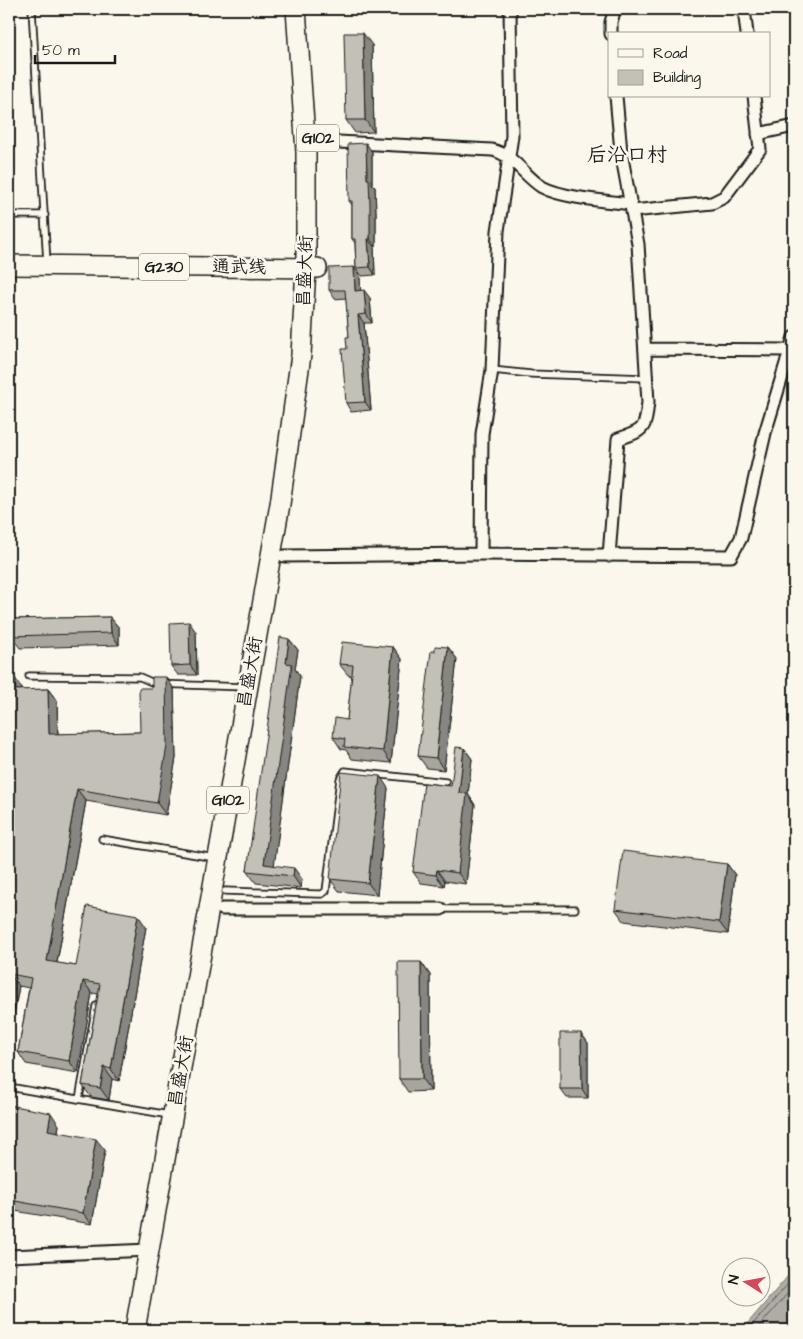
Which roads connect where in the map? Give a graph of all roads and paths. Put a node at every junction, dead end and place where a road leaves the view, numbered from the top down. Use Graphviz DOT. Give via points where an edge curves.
graph roads {
  1 [pos="32,9"];
  2 [pos="296,9"];
  3 [pos="309,9"];
  4 [pos="510,9"];
  5 [pos="615,9"];
  6 [pos="744,9"];
  7 [pos="611,32"];
  8 [pos="747,32"];
  9 [pos="616,98"];
  10 [pos="754,98"];
  11 [pos="794,126"];
  12 [pos="758,134"];
  13 [pos="319,141"];
  14 [pos="508,157"];
  15 [pos="631,207"];
  16 [pos="9,215"];
  17 [pos="45,215"];
  18 [pos="9,265"];
  19 [pos="47,266"];
  20 [pos="312,268"];
  21 [pos="794,337"];
  22 [pos="645,349"];
  23 [pos="791,350"];
  24 [pos="492,370"];
  25 [pos="647,378"];
  26 [pos="481,554"];
  27 [pos="284,556"];
  28 [pos="610,556"];
  29 [pos="29,676"];
  30 [pos="248,687"];
  31 [pos="446,782"];
  32 [pos="102,839"];
  33 [pos="218,859"];
  34 [pos="224,900"];
  35 [pos="440,909"];
  36 [pos="575,909"];
  37 [pos="96,1006"];
  38 [pos="9,1087"];
  39 [pos="79,1100"];
  40 [pos="173,1116"];
  41 [pos="149,1250"];
  42 [pos="9,1256"];
  43 [pos="135,1330"];
  44 [pos="148,1330"];
  1 -- 17 [label="lane"];
  2 -- 20 [label="highway, 昌盛大街 / G102"];
  3 -- 13 [label="highway, 昌盛大街 / G102"];
  4 -- 14 [label="street" via="512,136"];
  5 -- 7 [label="street"];
  6 -- 8 [label="street"];
  9 -- 15 [label="street"];
  10 -- 12 [label="street"];
  11 -- 12 [label="street"];
  12 -- 15 [label="street" via="760,150 724,197 712,203"];
  13 -- 14 [label="street" via="486,149"];
  13 -- 20 [label="highway, 昌盛大街 / G102"];
  14 -- 15 [label="street" via="547,189"];
  14 -- 24 [label="street" via="498,231"];
  15 -- 22 [label="street" via="638,244"];
  16 -- 17 [label="lane"];
  17 -- 19 [label="lane"];
  18 -- 19 [label="highway, 通武线 / G230"];
  19 -- 20 [label="highway, 通武线 / G230"];
  20 -- 27 [label="highway, 昌盛大街 / G102" via="317,314 312,366"];
  20 -- 30 [label="highway, 昌盛大街 / G102" via="293,421"];
  21 -- 23 [label="street"];
  22 -- 23 [label="street"];
  22 -- 25 [label="street"];
  23 -- 28 [label="street" via="765,433 742,538 731,556"];
  24 -- 25 [label="lane"];
  24 -- 26 [label="street" via="482,434"];
  25 -- 28 [label="street" via="646,422 638,432 618,439"];
  26 -- 27 [label="street"];
  26 -- 28 [label="street"];
  27 -- 34 [label="highway, 昌盛大街 / G102"];
  29 -- 30 [label="lane" via="140,677 156,684"];
  30 -- 33 [label="highway, 昌盛大街 / G102"];
  31 -- 34 [label="lane" via="345,771 340,779 326,891 322,894"];
  32 -- 33 [label="lane"];
  33 -- 40 [label="highway, 昌盛大街 / G102"];
  34 -- 35 [label="street"];
  34 -- 44 [label="highway, 昌盛大街 / G102"];
  35 -- 36 [label="lane"];
  37 -- 39 [label="lane"];
  38 -- 39 [label="lane"];
  39 -- 40 [label="lane"];
  40 -- 41 [label="highway, 昌盛大街 / G102"];
  41 -- 42 [label="street"];
  41 -- 43 [label="highway, 昌盛大街 / G102"];
}
